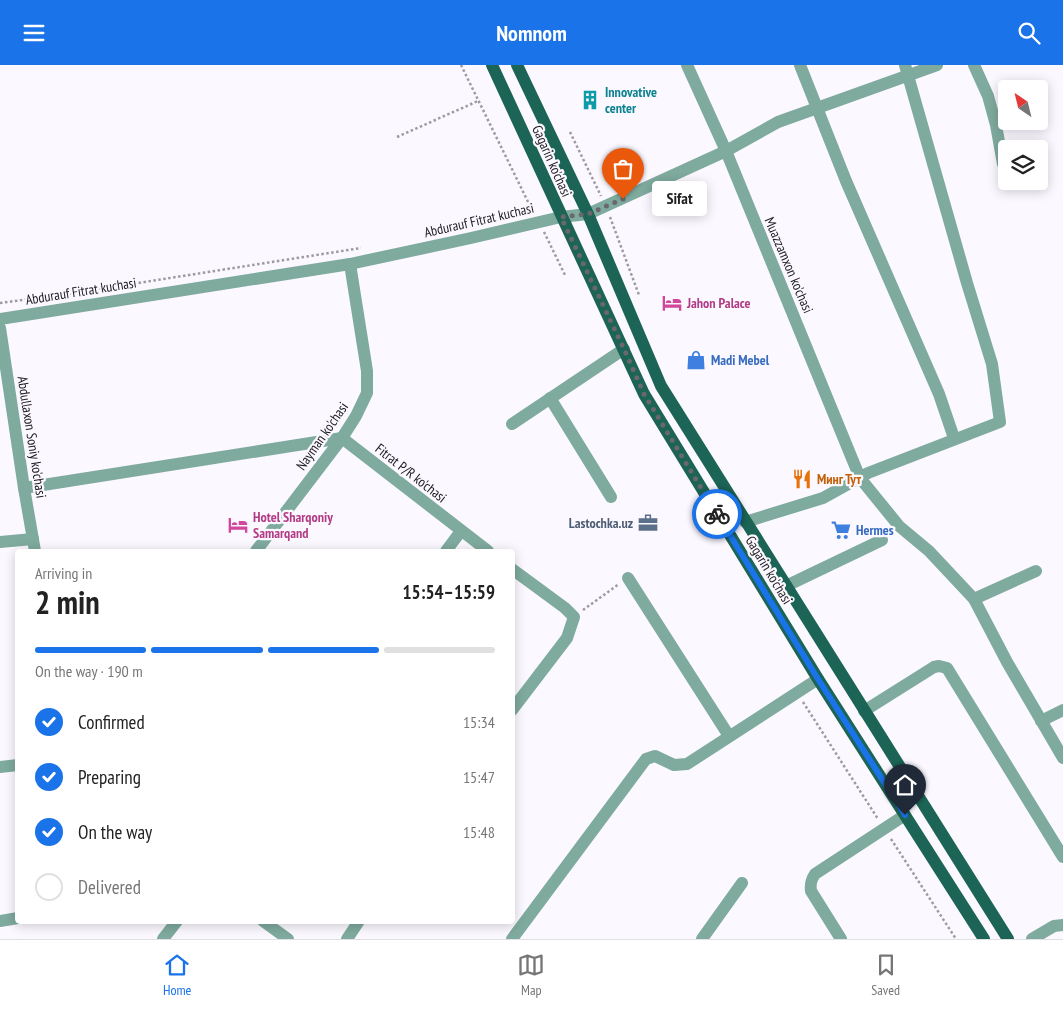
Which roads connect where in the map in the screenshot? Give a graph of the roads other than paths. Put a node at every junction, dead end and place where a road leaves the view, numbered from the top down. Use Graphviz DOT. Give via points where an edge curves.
graph roads {
  1 [pos="492,65"];
  2 [pos="517,65"];
  3 [pos="687,65"];
  4 [pos="800,65"];
  5 [pos="938,65"];
  6 [pos="974,65"];
  7 [pos="906,71"];
  8 [pos="817,107"];
  9 [pos="999,140"];
  10 [pos="726,151"];
  11 [pos="588,214"];
  12 [pos="561,217"];
  13 [pos="350,264"];
  14 [pos="0,319"];
  15 [pos="0,328"];
  16 [pos="624,349"];
  17 [pos="550,398"];
  18 [pos="512,424"];
  19 [pos="342,438"];
  20 [pos="954,438"];
  21 [pos="860,479"];
  22 [pos="24,488"];
  23 [pos="611,497"];
  24 [pos="745,522"];
  25 [pos="461,531"];
  26 [pos="882,540"];
  27 [pos="0,542"];
  28 [pos="34,545"];
  29 [pos="258,549"];
  30 [pos="448,549"];
  31 [pos="485,549"];
  32 [pos="515,571"];
  33 [pos="1036,571"];
  34 [pos="628,578"];
  35 [pos="786,586"];
  36 [pos="974,599"];
  37 [pos="818,679"];
  38 [pos="515,706"];
  39 [pos="1063,710"];
  40 [pos="864,711"];
  41 [pos="1041,721"];
  42 [pos="729,736"];
  43 [pos="1063,758"];
  44 [pos="15,765"];
  45 [pos="0,767"];
  46 [pos="905,815"];
  47 [pos="1063,857"];
  48 [pos="742,883"];
  49 [pos="15,918"];
  50 [pos="0,921"];
  51 [pos="174,924"];
  52 [pos="266,924"];
  53 [pos="357,924"];
  54 [pos="1063,925"];
  55 [pos="163,939"];
  56 [pos="288,939"];
  57 [pos="346,939"];
  58 [pos="512,939"];
  59 [pos="702,939"];
  60 [pos="841,939"];
  61 [pos="984,939"];
  62 [pos="1008,939"];
  63 [pos="1032,939"];
  1 -- 12 [label="main road, Gagarin ko'chasi"];
  2 -- 11 [label="main road, Gagarin ko'chasi"];
  3 -- 10 [label="street, Muazzamxon ko'chasi"];
  4 -- 8 [label="street"];
  5 -- 7 [label="street, Abdurauf Fitrat kuchasi"];
  6 -- 9 [label="street" via="988,96"];
  7 -- 8 [label="street, Abdurauf Fitrat kuchasi"];
  7 -- 20 [label="street" via="992,364 1000,422"];
  8 -- 10 [label="street, Abdurauf Fitrat kuchasi" via="778,122"];
  8 -- 20 [label="street" via="939,394"];
  10 -- 11 [label="street, Abdurauf Fitrat kuchasi"];
  10 -- 21 [label="street, Muazzamxon ko'chasi"];
  11 -- 12 [label="street, Abdurauf Fitrat kuchasi"];
  11 -- 24 [label="main road, Gagarin ko'chasi" via="661,385"];
  12 -- 13 [label="street, Abdurauf Fitrat kuchasi"];
  12 -- 16 [label="main road, Gagarin ko'chasi"];
  13 -- 14 [label="street, Abdurauf Fitrat kuchasi"];
  13 -- 19 [label="street, Nayman ko'chasi" via="367,371 367,393"];
  15 -- 22 [label="street, Abdullaxon Soniy ko'chasi"];
  16 -- 17 [label="street"];
  16 -- 37 [label="main road, Gagarin ko'chasi" via="644,394"];
  17 -- 18 [label="street"];
  17 -- 23 [label="street"];
  19 -- 22 [label="street"];
  19 -- 25 [label="street, Fitrat P/R ko'chasi"];
  19 -- 29 [label="street, Nayman ko'chasi"];
  20 -- 21 [label="street"];
  21 -- 24 [label="street" via="823,498"];
  21 -- 36 [label="street, Muazzamxon ko'chasi" via="899,526 930,551"];
  22 -- 28 [label="street, Abdullaxon Soniy ko'chasi"];
  24 -- 35 [label="main road, Gagarin ko'chasi"];
  25 -- 30 [label="street"];
  25 -- 31 [label="street, Fitrat P/R ko'chasi"];
  26 -- 35 [label="street"];
  27 -- 28 [label="street"];
  32 -- 38 [label="street" via="569,612 567,638"];
  33 -- 36 [label="street"];
  34 -- 42 [label="street"];
  35 -- 40 [label="main road, Gagarin ko'chasi"];
  36 -- 41 [label="street, Muazzamxon ko'chasi"];
  37 -- 42 [label="street"];
  37 -- 46 [label="main road, Gagarin ko'chasi"];
  39 -- 41 [label="street"];
  40 -- 47 [label="street" via="934,667 947,668"];
  40 -- 62 [label="main road, Gagarin ko'chasi"];
  41 -- 43 [label="street, Muazzamxon ko'chasi"];
  42 -- 58 [label="street" via="687,764 674,765 655,756 646,759"];
  44 -- 45 [label="street"];
  46 -- 60 [label="street" via="812,878 811,891"];
  46 -- 61 [label="main road, Gagarin ko'chasi"];
  48 -- 59 [label="street"];
  49 -- 50 [label="street"];
  51 -- 55 [label="street"];
  52 -- 56 [label="street"];
  53 -- 57 [label="street"];
  54 -- 63 [label="street" via="1054,926"];
}
